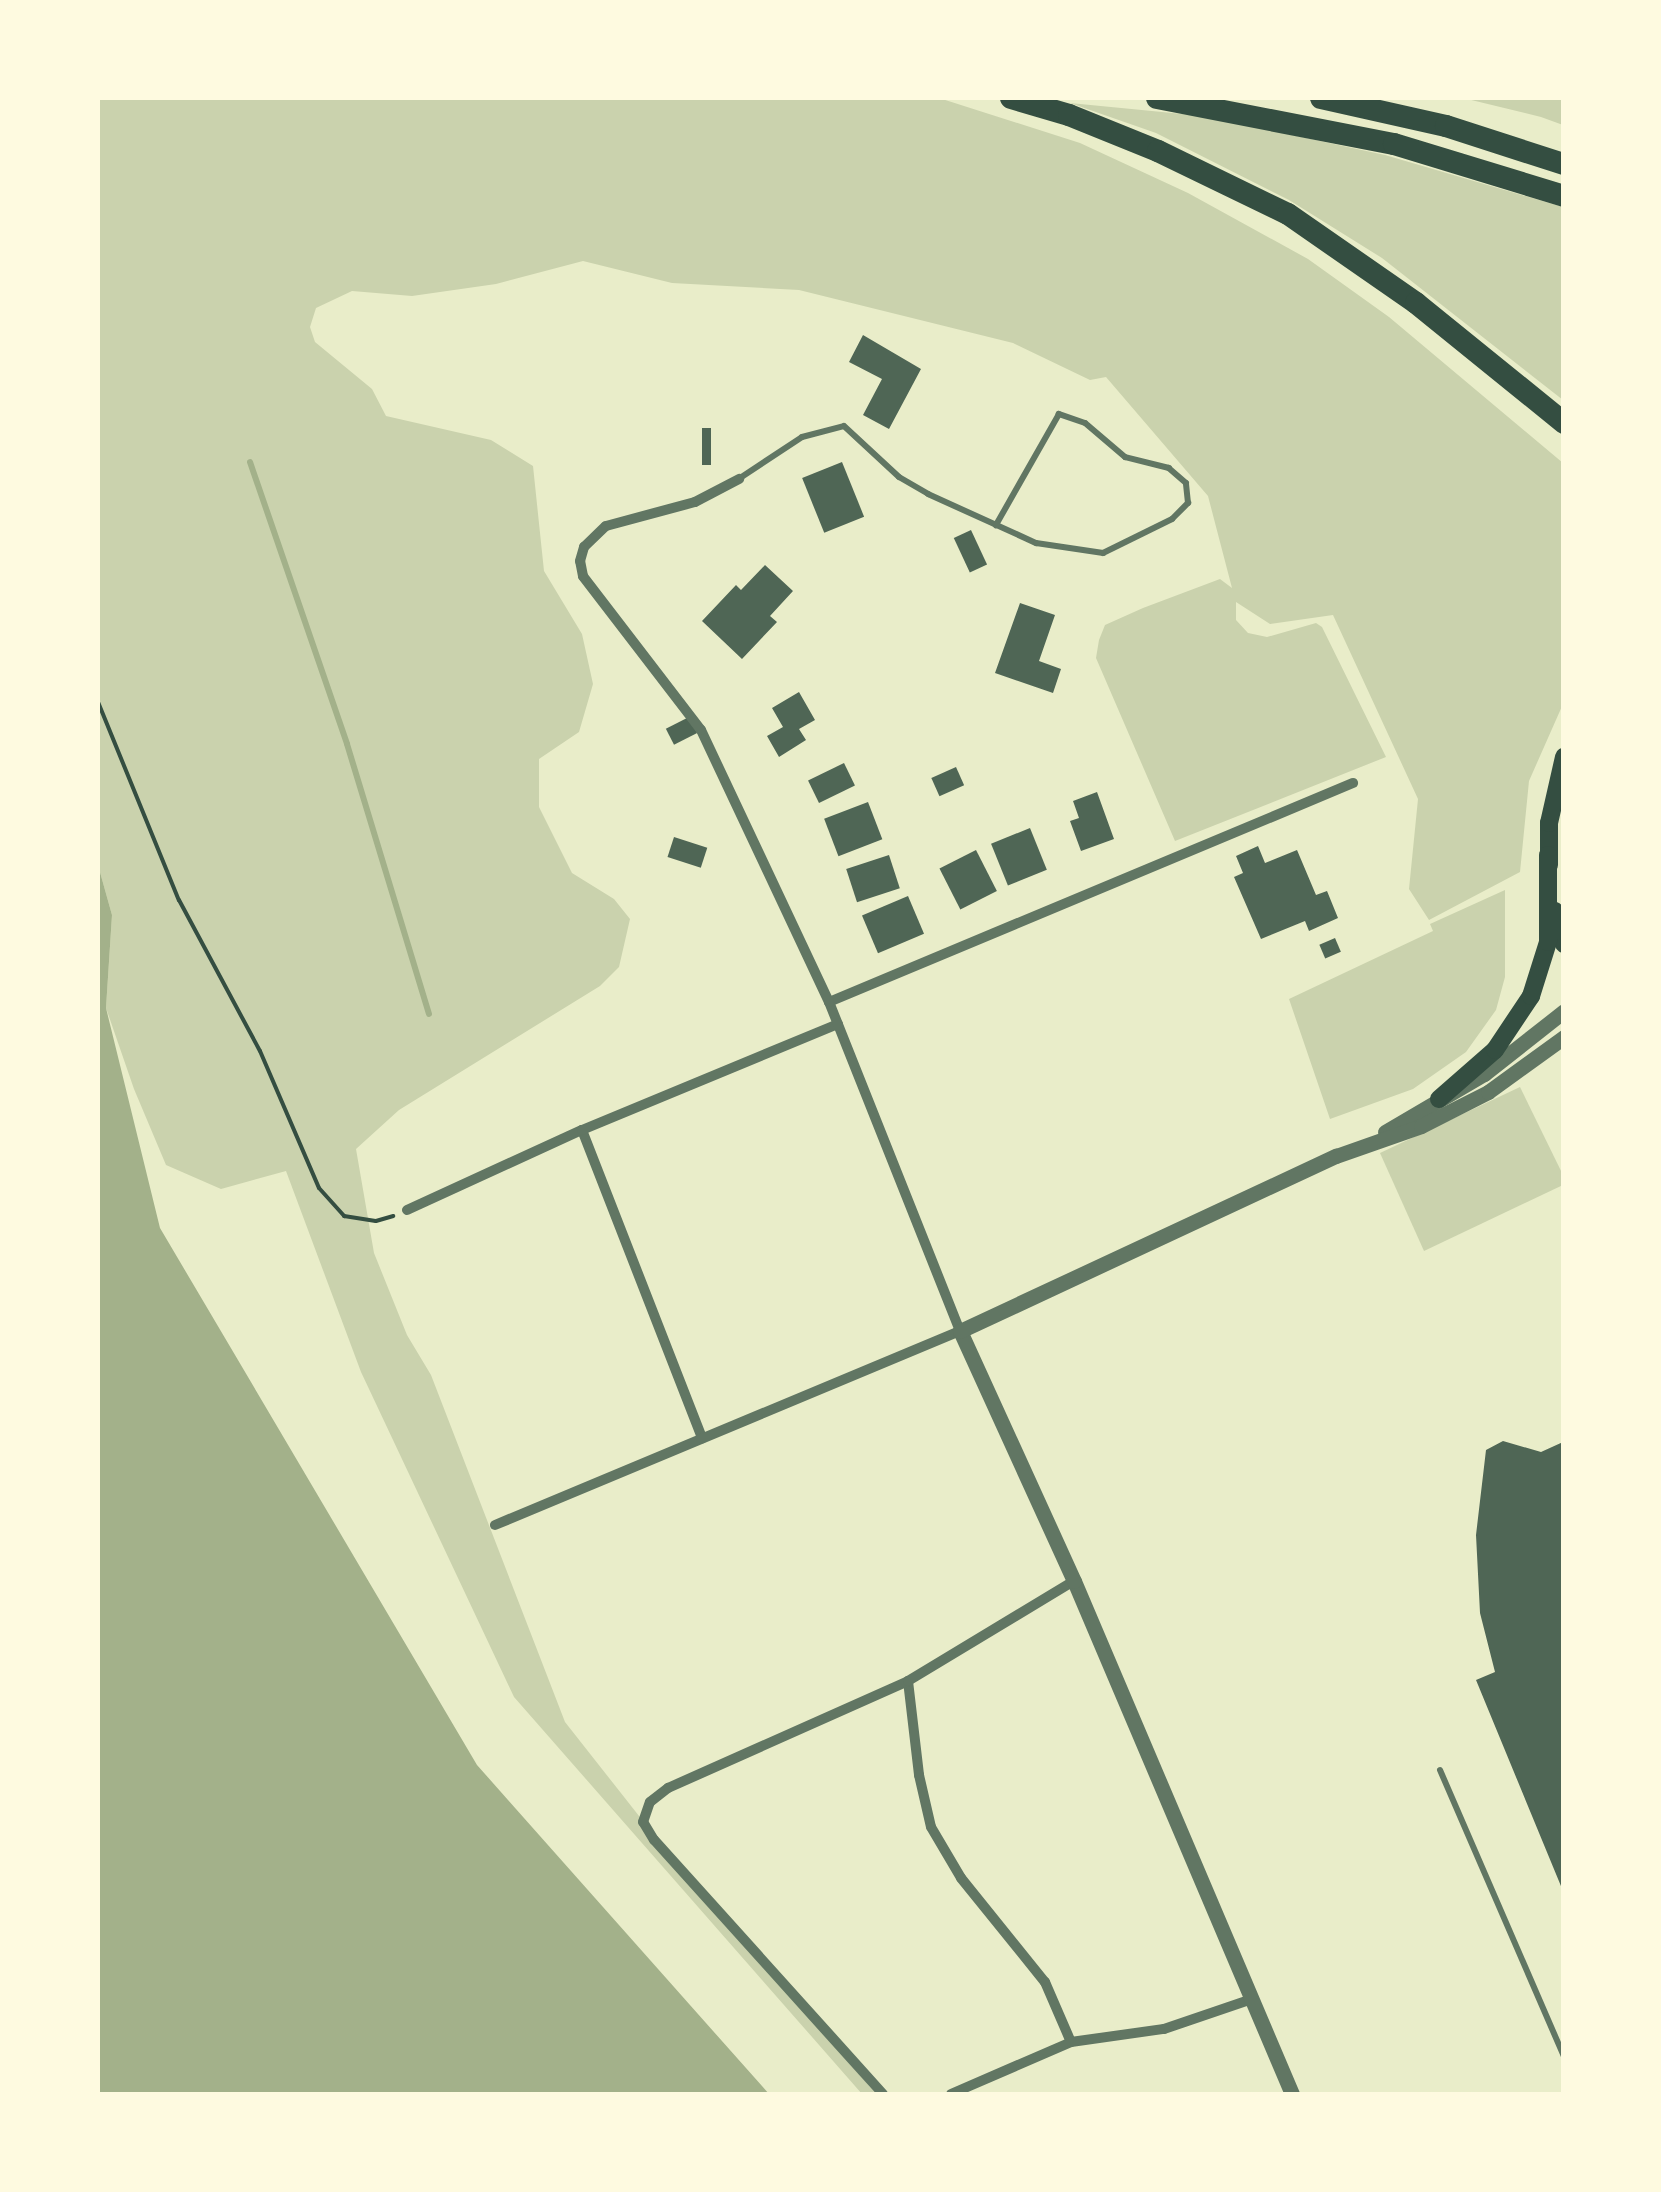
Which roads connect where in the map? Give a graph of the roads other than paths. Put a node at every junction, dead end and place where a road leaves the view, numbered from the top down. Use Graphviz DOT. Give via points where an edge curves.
graph roads {
  1 [pos="1011,98"];
  2 [pos="1157,98"];
  3 [pos="1321,98"];
  4 [pos="1564,164"];
  5 [pos="1564,196"];
  6 [pos="1564,424"];
  7 [pos="739,479"];
  8 [pos="996,525"];
  9 [pos="1564,758"];
  10 [pos="1352,784"];
  11 [pos="1548,855"];
  12 [pos="1564,944"];
  13 [pos="829,1002"];
  14 [pos="1564,1011"];
  15 [pos="838,1024"];
  16 [pos="1564,1037"];
  17 [pos="1439,1099"];
  18 [pos="582,1130"];
  19 [pos="1369,1142"];
  20 [pos="407,1210"];
  21 [pos="960,1331"];
  22 [pos="702,1438"];
  23 [pos="495,1525"];
  24 [pos="1074,1581"];
  25 [pos="908,1682"];
  26 [pos="1440,1770"];
  27 [pos="1252,1999"];
  28 [pos="1071,2042"];
  29 [pos="1564,2056"];
  30 [pos="883,2094"];
  31 [pos="951,2094"];
  32 [pos="1292,2094"];
  1 -- 6 [label="highway" via="1158,151 1288,214 1373,270"];
  2 -- 5 [label="highway" via="1394,144"];
  3 -- 4 [label="highway" via="1446,126"];
  7 -- 8 [label="lane" via="802,437 844,426 899,477"];
  7 -- 13 [label="street" via="695,502 606,526 580,561 591,591 701,730"];
  8 -- 8 [label="lane" via="1036,544 1103,553 1172,518 1188,504 1186,483 1169,468 1125,457 1084,423 1059,414"];
  9 -- 11 [label="main road"];
  10 -- 13 [label="street"];
  11 -- 12 [label="main road"];
  11 -- 17 [label="main road" via="1548,942 1531,996 1495,1050"];
  13 -- 15 [label="street"];
  14 -- 17 [label="street" via="1484,1074"];
  15 -- 18 [label="street"];
  15 -- 21 [label="street"];
  16 -- 19 [label="street" via="1488,1092 1421,1126"];
  17 -- 19 [label="street"];
  18 -- 20 [label="street"];
  18 -- 22 [label="street"];
  19 -- 21 [label="street"];
  21 -- 22 [label="street"];
  21 -- 24 [label="street"];
  22 -- 23 [label="street"];
  24 -- 25 [label="street"];
  24 -- 27 [label="street"];
  25 -- 28 [label="street" via="931,1827 961,1878 1045,1982"];
  25 -- 30 [label="street" via="668,1788 650,1802 642,1822"];
  26 -- 29 [label="lane"];
  27 -- 28 [label="street" via="1164,2029"];
  27 -- 32 [label="street"];
  28 -- 31 [label="street"];
}
